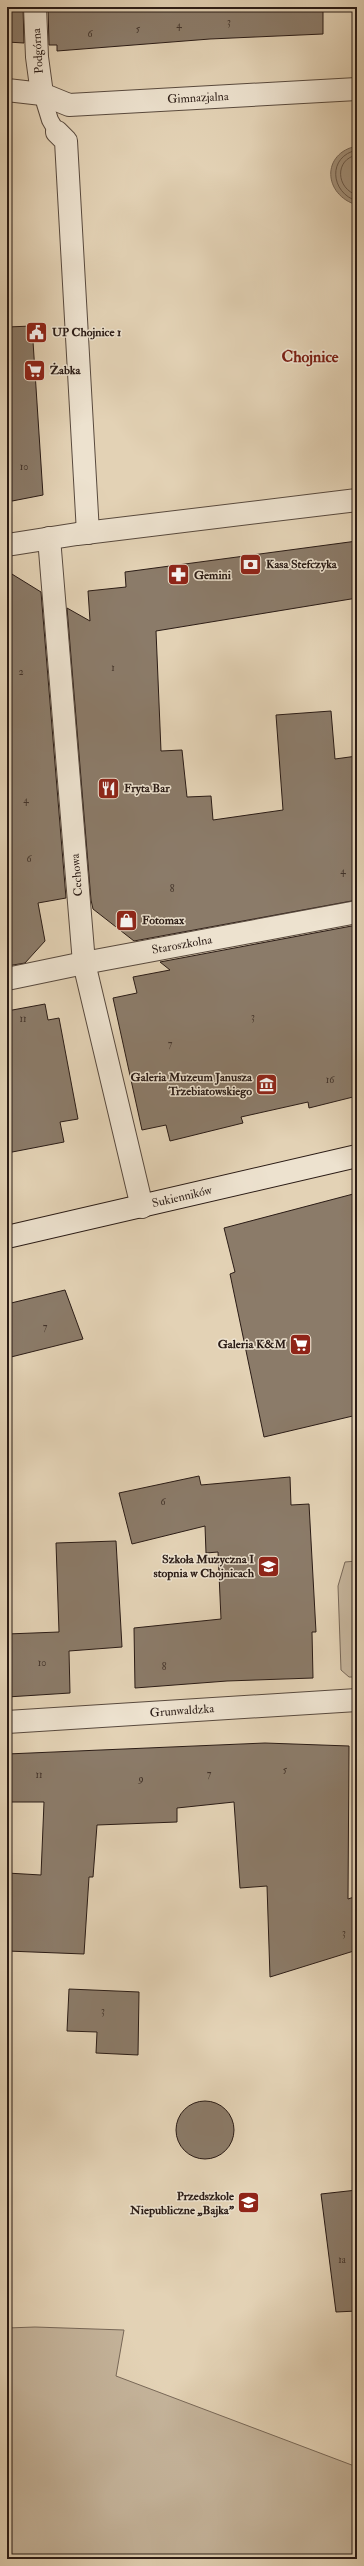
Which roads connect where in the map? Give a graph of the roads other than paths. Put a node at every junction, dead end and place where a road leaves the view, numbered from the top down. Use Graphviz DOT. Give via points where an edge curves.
graph roads {
  1 [pos="35,7"];
  2 [pos="357,89"];
  3 [pos="7,90"];
  4 [pos="42,94"];
  5 [pos="56,132"];
  6 [pos="357,500"];
  7 [pos="82,533"];
  8 [pos="49,538"];
  9 [pos="7,545"];
  10 [pos="357,912"];
  11 [pos="84,963"];
  12 [pos="7,979"];
  13 [pos="357,1156"];
  14 [pos="142,1207"];
  15 [pos="7,1237"];
  16 [pos="357,1700"];
  17 [pos="7,1722"];
  1 -- 4 [label="street, Podgórna" via="37,57"];
  2 -- 4 [label="street, Gimnazjalna" via="69,105"];
  3 -- 4 [label="street, Gimnazjalna"];
  4 -- 5 [label="lane"];
  5 -- 7 [label="street" via="66,140"];
  6 -- 7 [label="street"];
  7 -- 8 [label="street"];
  8 -- 9 [label="street"];
  8 -- 11 [label="street, Cechowa"];
  10 -- 11 [label="street, Staroszkolna"];
  11 -- 12 [label="street, Staroszkolna"];
  11 -- 14 [label="street, Cechowa"];
  13 -- 14 [label="street, Sukienników"];
  14 -- 15 [label="street, Sukienników"];
  16 -- 17 [label="street, Grunwaldzka"];
}
